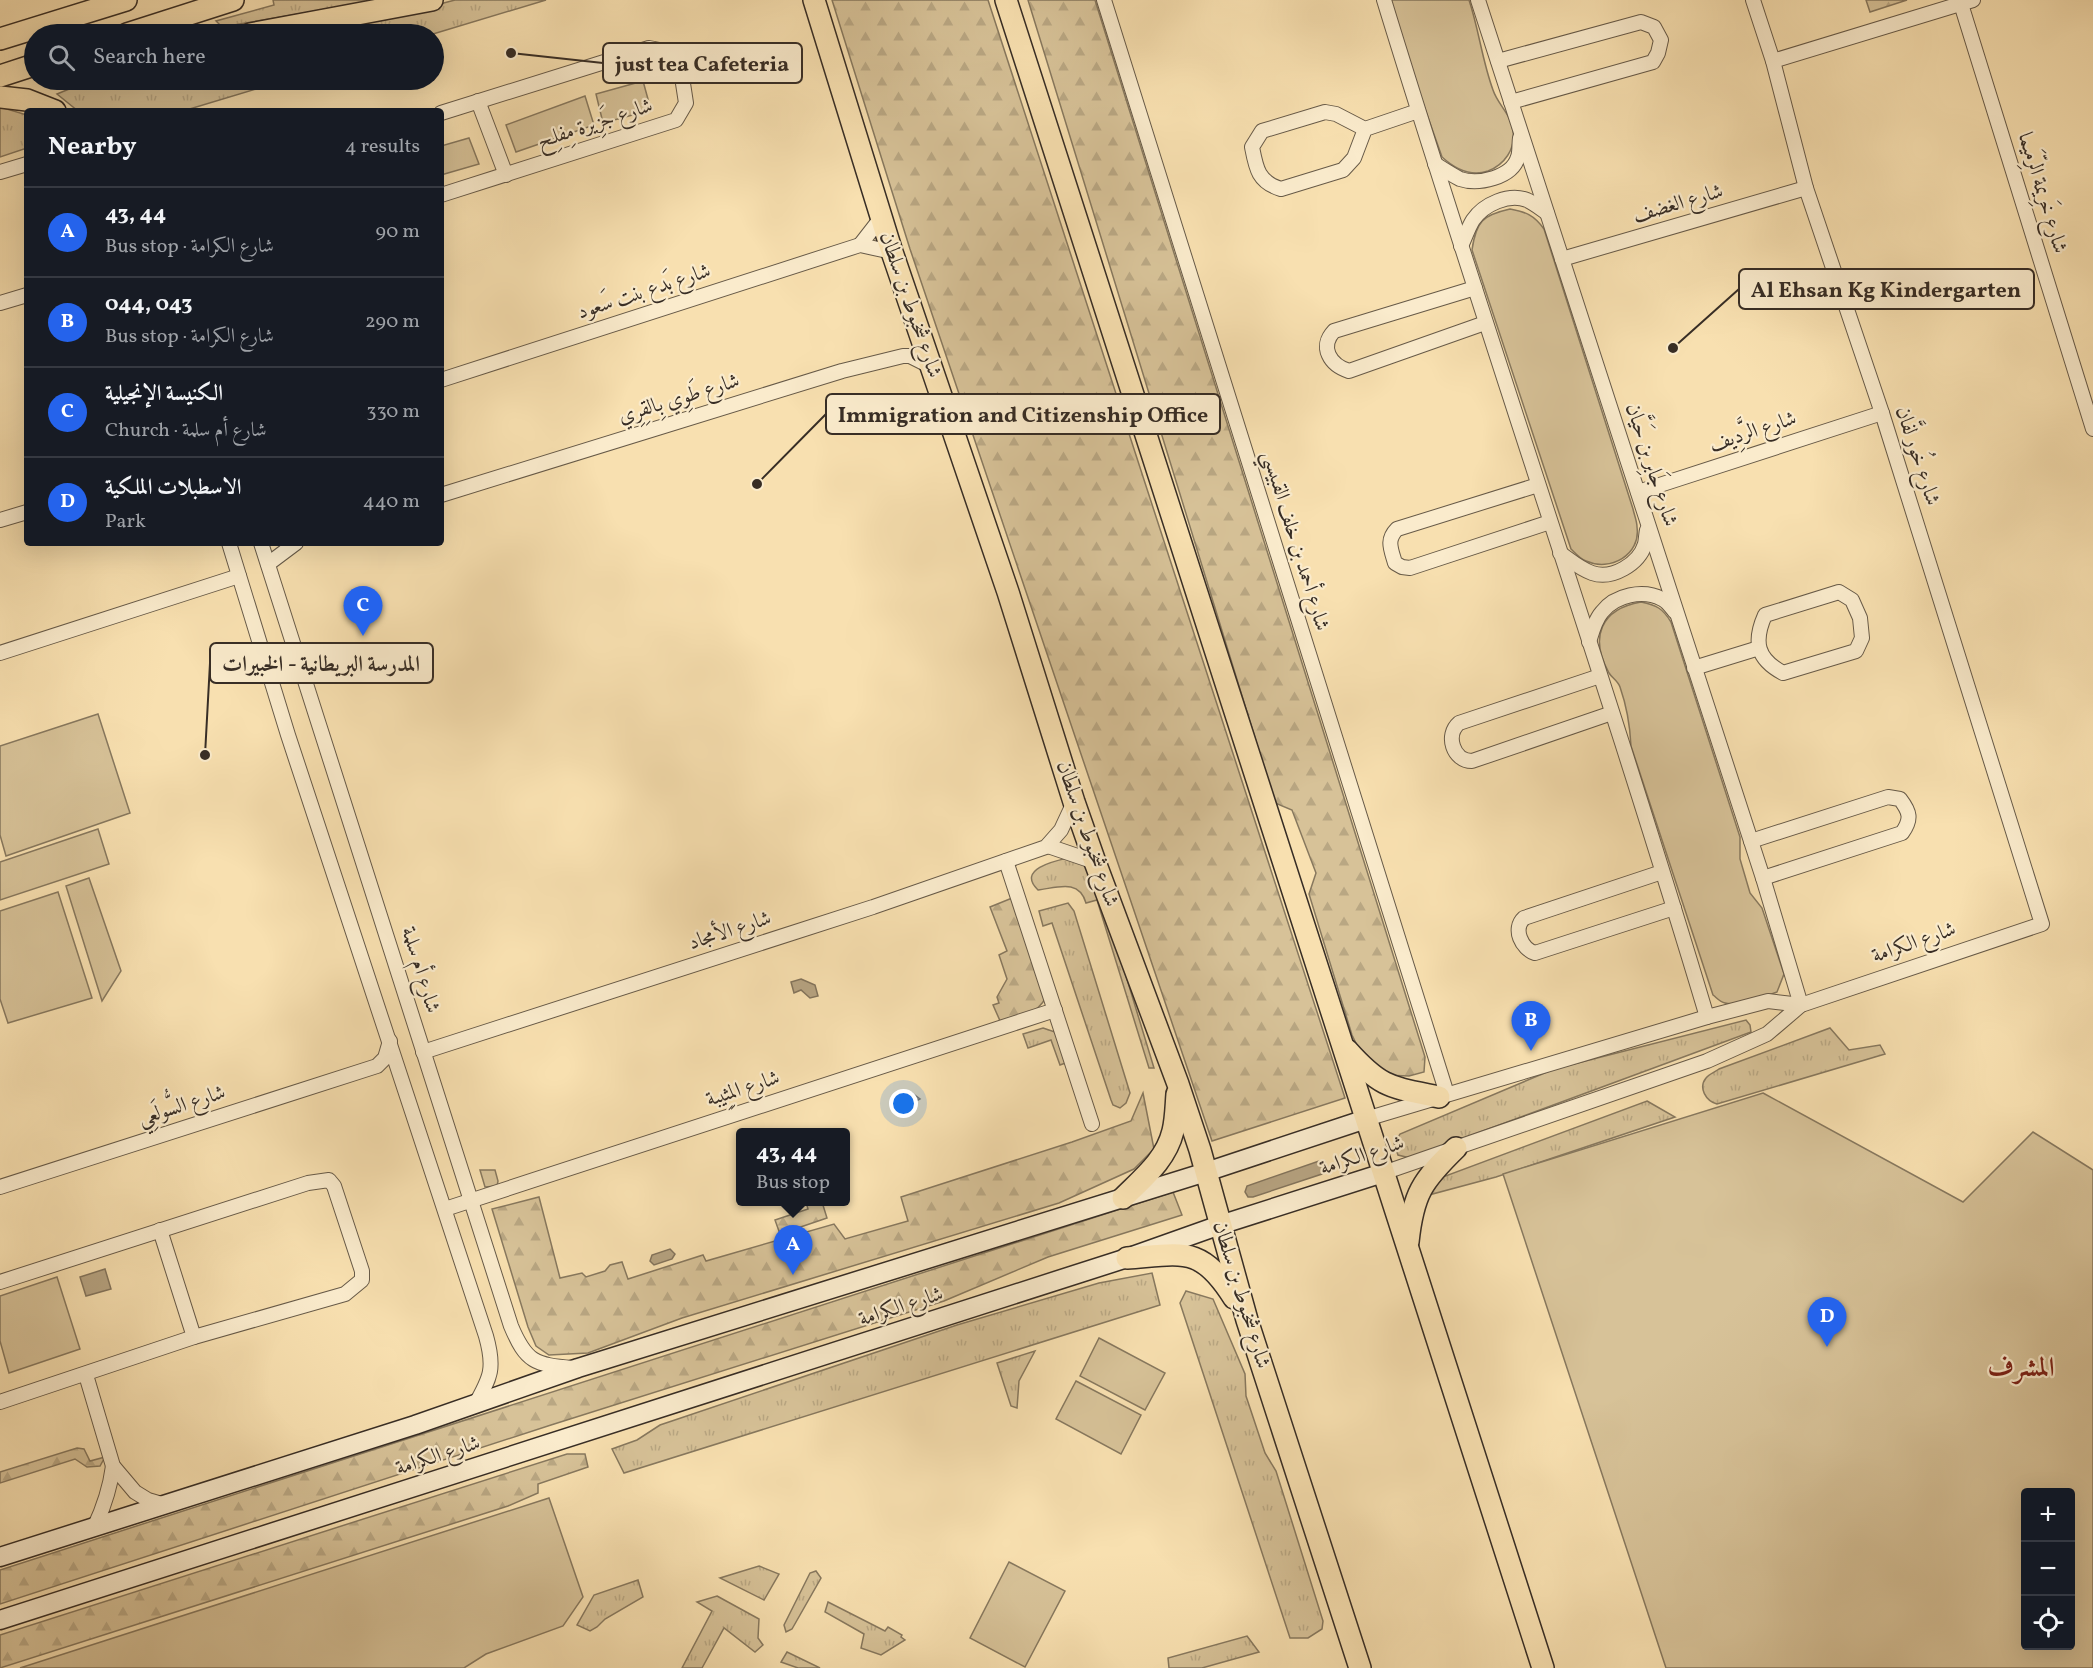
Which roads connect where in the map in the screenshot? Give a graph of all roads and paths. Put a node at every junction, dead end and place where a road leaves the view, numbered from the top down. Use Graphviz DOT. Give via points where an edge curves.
graph roads {
  1 [pos="82,0"];
  2 [pos="126,0"];
  3 [pos="233,0"];
  4 [pos="432,0"];
  5 [pos="814,0"];
  6 [pos="1006,0"];
  7 [pos="1104,0"];
  8 [pos="1384,0"];
  9 [pos="1478,0"];
  10 [pos="1753,0"];
  11 [pos="1967,2"];
  12 [pos="56,21"];
  13 [pos="47,24"];
  14 [pos="158,24"];
  15 [pos="304,24"];
  16 [pos="24,31"];
  17 [pos="0,39"];
  18 [pos="1498,61"];
  19 [pos="1773,61"];
  20 [pos="24,68"];
  21 [pos="24,73"];
  22 [pos="3,75"];
  23 [pos="0,97"];
  24 [pos="478,101"];
  25 [pos="1511,102"];
  26 [pos="48,108"];
  27 [pos="1418,111"];
  28 [pos="444,112"];
  29 [pos="1365,129"];
  30 [pos="1521,132"];
  31 [pos="1435,164"];
  32 [pos="24,165"];
  33 [pos="0,172"];
  34 [pos="506,175"];
  35 [pos="1806,188"];
  36 [pos="444,194"];
  37 [pos="1547,213"];
  38 [pos="881,219"];
  39 [pos="860,245"];
  40 [pos="1461,246"];
  41 [pos="892,252"];
  42 [pos="1562,259"];
  43 [pos="1475,288"];
  44 [pos="24,296"];
  45 [pos="0,303"];
  46 [pos="1485,323"];
  47 [pos="930,366"];
  48 [pos="444,379"];
  49 [pos="1882,413"];
  50 [pos="2093,429"];
  51 [pos="1538,485"];
  52 [pos="1638,492"];
  53 [pos="444,494"];
  54 [pos="24,513"];
  55 [pos="0,520"];
  56 [pos="1550,522"];
  57 [pos="1647,525"];
  58 [pos="230,546"];
  59 [pos="262,546"];
  60 [pos="292,546"];
  61 [pos="1560,553"];
  62 [pos="268,564"];
  63 [pos="239,576"];
  64 [pos="1678,616"];
  65 [pos="1589,642"];
  66 [pos="1759,648"];
  67 [pos="0,653"];
  68 [pos="1694,668"];
  69 [pos="1600,676"];
  70 [pos="1612,714"];
  71 [pos="1074,802"];
  72 [pos="1751,841"];
  73 [pos="1048,846"];
  74 [pos="1006,861"];
  75 [pos="1095,862"];
  76 [pos="1662,872"];
  77 [pos="1763,878"];
  78 [pos="1674,908"];
  79 [pos="2042,924"];
  80 [pos="1801,1005"];
  81 [pos="1055,1010"];
  82 [pos="1707,1017"];
  83 [pos="390,1041"];
  84 [pos="1341,1043"];
  85 [pos="423,1052"];
  86 [pos="377,1066"];
  87 [pos="404,1081"];
  88 [pos="1179,1084"];
  89 [pos="1443,1095"];
  90 [pos="1366,1119"];
  91 [pos="1092,1124"];
  92 [pos="1456,1148"];
  93 [pos="1206,1172"];
  94 [pos="1383,1173"];
  95 [pos="0,1186"];
  96 [pos="1123,1198"];
  97 [pos="470,1200"];
  98 [pos="445,1209"];
  99 [pos="1220,1225"];
  100 [pos="160,1230"];
  101 [pos="1407,1249"];
  102 [pos="1127,1258"];
  103 [pos="0,1282"];
  104 [pos="1247,1320"];
  105 [pos="194,1337"];
  106 [pos="578,1368"];
  107 [pos="86,1375"];
  108 [pos="0,1401"];
  109 [pos="475,1405"];
  110 [pos="113,1466"];
  111 [pos="165,1505"];
  112 [pos="94,1528"];
  113 [pos="0,1557"];
  114 [pos="0,1620"];
  115 [pos="1360,1668"];
  116 [pos="1543,1668"];
  1 -- 12 [label="main road"];
  2 -- 12 [label="main road"];
  3 -- 14 [label="main road"];
  4 -- 15 [label="main road"];
  5 -- 38 [label="main road, شارع شخبوط بن سلطان"];
  6 -- 84 [label="main road"];
  7 -- 89 [label="street, شارع أحمد بن خلف القبيسي"];
  8 -- 27 [label="street"];
  9 -- 18 [label="street, شارع جَابِر بن حَيَّان"];
  10 -- 19 [label="street, شارع خُور لفَّان"];
  11 -- 19 [label="street"];
  11 -- 50 [label="street, شارع خَرِيمة الرِّمَيما"];
  12 -- 13 [label="main road"];
  16 -- 17 [label="main road"];
  18 -- 25 [label="street, شارع جَابِر بن حَيَّان"];
  18 -- 25 [label="street" via="1641,22 1654,27 1661,40 1653,62"];
  19 -- 35 [label="street, شارع خُور لفَّان"];
  20 -- 22 [label="main road"];
  21 -- 22 [label="main road"];
  23 -- 26 [label="main road" via="27,100"];
  24 -- 28 [label="street, شارع جَزِيرة مِفلِح"];
  24 -- 34 [label="street"];
  24 -- 34 [label="street, شارع جَزِيرة مِفلِح" via="649,48 670,52 682,77 686,103 676,120"];
  25 -- 30 [label="street, شارع جَابِر بن حَيَّان"];
  27 -- 29 [label="street"];
  27 -- 31 [label="street"];
  29 -- 29 [label="street" via="1354,158 1343,170 1281,189 1262,180 1255,164 1252,147 1262,131 1325,112"];
  30 -- 31 [label="street" via="1518,158 1506,171 1489,180 1472,182"];
  30 -- 37 [label="street, شارع جَابِر بن حَيَّان"];
  31 -- 40 [label="street"];
  32 -- 33 [label="street"];
  34 -- 36 [label="street, شارع جَزِيرة مِفلِح"];
  35 -- 42 [label="street, شارع الغضف"];
  35 -- 49 [label="street, شارع خُور لفَّان"];
  37 -- 40 [label="street" via="1516,197 1499,201 1473,220"];
  37 -- 42 [label="street, شارع جَابِر بن حَيَّان"];
  38 -- 39 [label="street"];
  38 -- 41 [label="main road, شارع شخبوط بن سلطان"];
  39 -- 41 [label="street"];
  39 -- 48 [label="street, شارع بَدع بنت سَعود"];
  40 -- 43 [label="street"];
  41 -- 47 [label="main road, شارع شخبوط بن سلطان"];
  42 -- 52 [label="street, شارع جَابِر بن حَيَّان"];
  43 -- 46 [label="street"];
  43 -- 46 [label="street" via="1334,331 1327,348 1332,363 1348,370"];
  44 -- 45 [label="street"];
  46 -- 51 [label="street"];
  47 -- 53 [label="street, شارع طَوِي بِالقِرِي" via="910,356 896,356"];
  47 -- 71 [label="main road, شارع شخبوط بن سلطان" via="1008,592"];
  49 -- 52 [label="street, شارع الرَّدِيف"];
  49 -- 79 [label="street, شارع خُور لفَّان"];
  51 -- 56 [label="street"];
  51 -- 56 [label="street" via="1397,529 1389,544 1395,563 1410,568"];
  52 -- 57 [label="street, شارع جَابِر بن حَيَّان"];
  54 -- 55 [label="street"];
  56 -- 61 [label="street"];
  57 -- 61 [label="street" via="1645,546 1634,561 1608,575 1594,574"];
  57 -- 64 [label="street, شارع جَابِر بن حَيَّان"];
  58 -- 63 [label="street"];
  59 -- 62 [label="street, شارع أم سلمة"];
  60 -- 62 [label="street"];
  61 -- 65 [label="street"];
  62 -- 85 [label="street, شارع أم سلمة"];
  63 -- 67 [label="street"];
  63 -- 83 [label="street"];
  64 -- 65 [label="street" via="1664,600 1651,595 1625,597 1603,610"];
  64 -- 68 [label="street, شارع جَابِر بن حَيَّان"];
  65 -- 69 [label="street"];
  66 -- 66 [label="street" via="1769,666 1783,673 1856,651 1862,638 1860,618 1852,600 1839,592 1765,615 1758,630"];
  66 -- 68 [label="street"];
  68 -- 72 [label="street, شارع جَابِر بن حَيَّان"];
  69 -- 70 [label="street"];
  69 -- 70 [label="street" via="1459,723 1452,729 1454,747 1457,756 1464,761 1472,760"];
  70 -- 76 [label="street"];
  71 -- 73 [label="street" via="1061,830"];
  71 -- 75 [label="main road, شارع شخبوط بن سلطان"];
  72 -- 77 [label="street, شارع جَابِر بن حَيَّان"];
  72 -- 77 [label="street" via="1888,797 1900,799 1908,809 1909,824 1902,833"];
  73 -- 74 [label="street, شارع الأمجاد"];
  73 -- 75 [label="street"];
  74 -- 81 [label="street"];
  74 -- 85 [label="street, شارع الأمجاد"];
  75 -- 88 [label="main road, شارع شخبوط بن سلطان"];
  76 -- 78 [label="street"];
  76 -- 78 [label="street" via="1524,918 1518,930 1524,947 1535,953"];
  77 -- 80 [label="street, شارع جَابِر بن حَيَّان"];
  78 -- 82 [label="street"];
  79 -- 80 [label="street, شارع الكرامة"];
  80 -- 82 [label="street, شارع الكرامة" via="1768,1001"];
  80 -- 92 [label="street, شارع الكرامة" via="1767,1034 1707,1061"];
  81 -- 91 [label="street"];
  81 -- 97 [label="street, شارع المِثِيبة"];
  82 -- 89 [label="street, شارع الكرامة"];
  83 -- 86 [label="street" via="385,1058"];
  83 -- 87 [label="street"];
  84 -- 89 [label="main road" via="1382,1083"];
  84 -- 90 [label="main road"];
  85 -- 97 [label="street, شارع أم سلمة"];
  86 -- 87 [label="street"];
  86 -- 95 [label="street, شارع السُّولَعِي"];
  87 -- 98 [label="street"];
  88 -- 93 [label="main road, شارع شخبوط بن سلطان"];
  88 -- 96 [label="main road" via="1173,1131 1165,1152"];
  89 -- 90 [label="street, شارع الكرامة"];
  90 -- 93 [label="main road, شارع الكرامة"];
  90 -- 94 [label="main road"];
  92 -- 94 [label="street, شارع الكرامة"];
  92 -- 101 [label="main road" via="1435,1168 1418,1193"];
  93 -- 96 [label="main road, شارع الكرامة"];
  93 -- 99 [label="main road, شارع شخبوط بن سلطان"];
  94 -- 99 [label="main road, شارع الكرامة"];
  94 -- 101 [label="main road"];
  96 -- 106 [label="main road, شارع الكرامة"];
  97 -- 98 [label="street, شارع المِثِيبة"];
  97 -- 106 [label="street, شارع أم سلمة" via="518,1343 529,1357 545,1366"];
  98 -- 109 [label="street" via="490,1352 492,1367"];
  99 -- 102 [label="main road, شارع الكرامة"];
  99 -- 104 [label="main road, شارع شخبوط بن سلطان"];
  100 -- 103 [label="street"];
  100 -- 105 [label="street"];
  100 -- 105 [label="street" via="308,1183 329,1180 362,1271 362,1280 345,1294"];
  101 -- 116 [label="main road"];
  102 -- 104 [label="main road" via="1182,1255 1200,1260 1218,1274"];
  102 -- 114 [label="main road, شارع الكرامة"];
  104 -- 115 [label="main road, شارع شخبوط بن سلطان"];
  105 -- 107 [label="street"];
  106 -- 109 [label="main road, شارع الكرامة"];
  107 -- 108 [label="street"];
  107 -- 110 [label="street"];
  109 -- 111 [label="main road, شارع الكرامة"];
  110 -- 111 [label="street" via="135,1492"];
  110 -- 112 [label="street" via="104,1508"];
  111 -- 112 [label="main road, شارع الكرامة"];
  112 -- 113 [label="main road, شارع الكرامة"];
}
